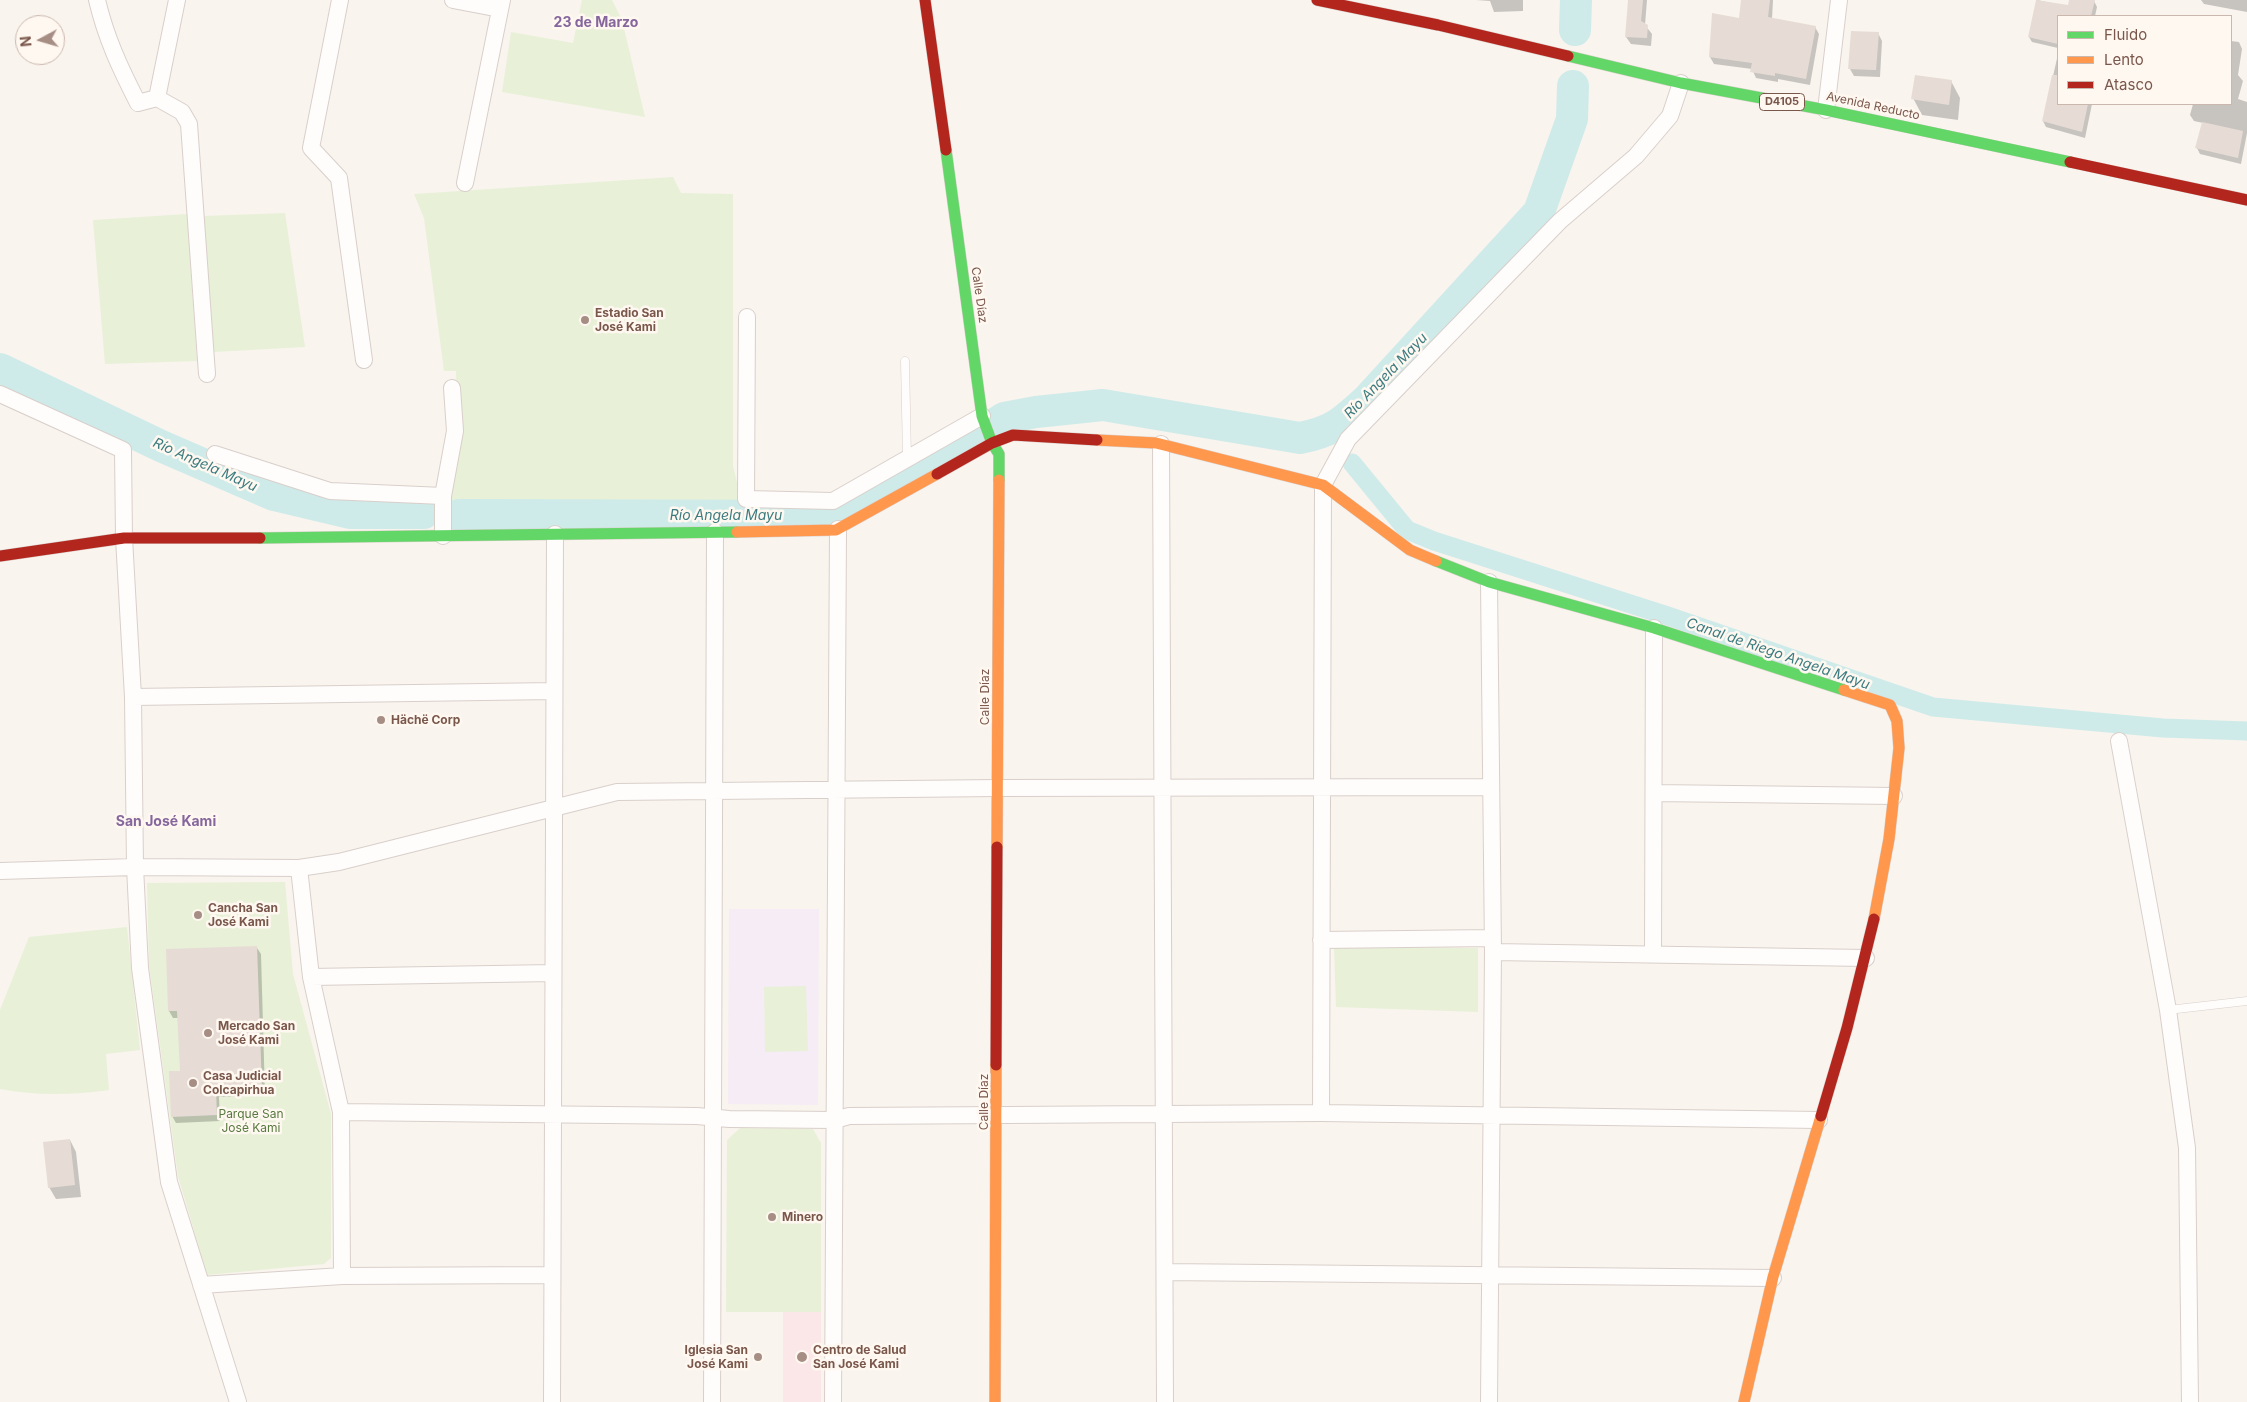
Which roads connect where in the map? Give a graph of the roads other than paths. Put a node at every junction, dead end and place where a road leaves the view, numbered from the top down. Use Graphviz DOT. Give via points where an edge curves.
graph roads {
  1 [pos="97,0"];
  2 [pos="177,0"];
  3 [pos="340,0"];
  4 [pos="453,0"];
  5 [pos="925,0"];
  6 [pos="1317,0"];
  7 [pos="1839,0"];
  8 [pos="501,4"];
  9 [pos="1681,82"];
  10 [pos="157,98"];
  11 [pos="1826,110"];
  12 [pos="465,183"];
  13 [pos="2247,200"];
  14 [pos="747,317"];
  15 [pos="364,360"];
  16 [pos="905,361"];
  17 [pos="207,374"];
  18 [pos="452,388"];
  19 [pos="0,394"];
  20 [pos="982,416"];
  21 [pos="992,443"];
  22 [pos="1161,444"];
  23 [pos="215,454"];
  24 [pos="906,458"];
  25 [pos="1323,485"];
  26 [pos="443,496"];
  27 [pos="838,529"];
  28 [pos="715,532"];
  29 [pos="555,534"];
  30 [pos="443,536"];
  31 [pos="124,538"];
  32 [pos="0,556"];
  33 [pos="1489,582"];
  34 [pos="1654,628"];
  35 [pos="554,691"];
  36 [pos="134,697"];
  37 [pos="2119,740"];
  38 [pos="1490,787"];
  39 [pos="998,788"];
  40 [pos="1163,788"];
  41 [pos="837,789"];
  42 [pos="1322,789"];
  43 [pos="714,790"];
  44 [pos="1654,793"];
  45 [pos="1894,796"];
  46 [pos="554,808"];
  47 [pos="135,867"];
  48 [pos="299,868"];
  49 [pos="0,871"];
  50 [pos="1321,940"];
  51 [pos="1492,945"];
  52 [pos="1653,954"];
  53 [pos="1866,958"];
  54 [pos="554,973"];
  55 [pos="311,977"];
  56 [pos="2247,1002"];
  57 [pos="2168,1010"];
  58 [pos="341,1112"];
  59 [pos="1321,1113"];
  60 [pos="553,1114"];
  61 [pos="1164,1115"];
  62 [pos="1490,1115"];
  63 [pos="997,1116"];
  64 [pos="713,1117"];
  65 [pos="835,1120"];
  66 [pos="1819,1120"];
  67 [pos="1165,1272"];
  68 [pos="552,1275"];
  69 [pos="342,1276"];
  70 [pos="1489,1276"];
  71 [pos="1773,1278"];
  72 [pos="201,1285"];
  73 [pos="238,1402"];
  74 [pos="552,1402"];
  75 [pos="712,1402"];
  76 [pos="833,1402"];
  77 [pos="995,1402"];
  78 [pos="1165,1402"];
  79 [pos="1489,1402"];
  80 [pos="1744,1402"];
  81 [pos="2190,1402"];
  1 -- 10 [label="street" via="104,31 138,102"];
  2 -- 10 [label="street"];
  3 -- 15 [label="street" via="311,148 339,178"];
  4 -- 8 [label="street"];
  5 -- 20 [label="street, Calle Díaz"];
  6 -- 9 [label="street, Avenida Reducto / D4105"];
  7 -- 11 [label="street"];
  8 -- 12 [label="street"];
  9 -- 11 [label="street, Avenida Reducto / D4105"];
  9 -- 25 [label="street" via="1670,116 1636,156 1560,221 1348,439"];
  10 -- 17 [label="street" via="182,112 189,124"];
  11 -- 13 [label="street, Avenida Reducto / D4105"];
  14 -- 24 [label="street" via="746,499 832,501"];
  16 -- 24 [label="lane"];
  18 -- 26 [label="street" via="455,432"];
  19 -- 31 [label="street" via="123,450"];
  20 -- 21 [label="street, Calle Díaz"];
  20 -- 24 [label="street"];
  21 -- 22 [label="street" via="1013,435"];
  21 -- 27 [label="street"];
  21 -- 39 [label="street, Calle Díaz" via="999,454"];
  22 -- 25 [label="street"];
  22 -- 40 [label="street"];
  23 -- 26 [label="street" via="330,491"];
  25 -- 33 [label="street" via="1410,550"];
  25 -- 42 [label="street"];
  26 -- 30 [label="street"];
  27 -- 28 [label="street"];
  27 -- 41 [label="street"];
  28 -- 29 [label="street"];
  28 -- 43 [label="street"];
  29 -- 30 [label="street"];
  29 -- 35 [label="street"];
  30 -- 31 [label="street"];
  31 -- 32 [label="street"];
  31 -- 36 [label="street"];
  33 -- 34 [label="street"];
  33 -- 38 [label="street"];
  34 -- 44 [label="street"];
  34 -- 45 [label="street" via="1890,705 1900,727"];
  35 -- 36 [label="street"];
  35 -- 46 [label="street"];
  36 -- 47 [label="street"];
  37 -- 57 [label="street"];
  38 -- 42 [label="street"];
  38 -- 51 [label="street"];
  39 -- 40 [label="street"];
  39 -- 41 [label="street"];
  39 -- 63 [label="street, Calle Díaz"];
  40 -- 42 [label="street"];
  40 -- 61 [label="street"];
  41 -- 43 [label="street"];
  41 -- 65 [label="street"];
  42 -- 50 [label="street"];
  43 -- 46 [label="street" via="617,792"];
  43 -- 64 [label="street"];
  44 -- 45 [label="street"];
  44 -- 52 [label="street"];
  45 -- 53 [label="street" via="1883,878"];
  46 -- 48 [label="street" via="339,862"];
  46 -- 54 [label="street"];
  47 -- 48 [label="street"];
  47 -- 49 [label="street"];
  47 -- 72 [label="street" via="140,968 169,1182"];
  48 -- 55 [label="street"];
  50 -- 51 [label="street"];
  50 -- 59 [label="street"];
  51 -- 52 [label="street"];
  51 -- 62 [label="street"];
  52 -- 53 [label="street"];
  53 -- 66 [label="street"];
  54 -- 55 [label="street"];
  54 -- 60 [label="street"];
  55 -- 58 [label="street"];
  56 -- 57 [label="lane"];
  57 -- 81 [label="street" via="2187,1148"];
  58 -- 60 [label="street"];
  58 -- 69 [label="street"];
  59 -- 61 [label="street"];
  59 -- 62 [label="street"];
  60 -- 64 [label="street"];
  60 -- 68 [label="street"];
  61 -- 63 [label="street"];
  61 -- 67 [label="street"];
  62 -- 66 [label="street"];
  62 -- 70 [label="street"];
  63 -- 65 [label="street" via="849,1116"];
  63 -- 77 [label="street, Calle Díaz"];
  64 -- 65 [label="street"];
  64 -- 75 [label="street"];
  65 -- 76 [label="street"];
  66 -- 71 [label="street"];
  67 -- 70 [label="street"];
  67 -- 78 [label="street"];
  68 -- 69 [label="street"];
  68 -- 74 [label="street"];
  69 -- 72 [label="street"];
  70 -- 71 [label="street"];
  70 -- 79 [label="street"];
  71 -- 80 [label="street"];
  72 -- 73 [label="street"];
}
